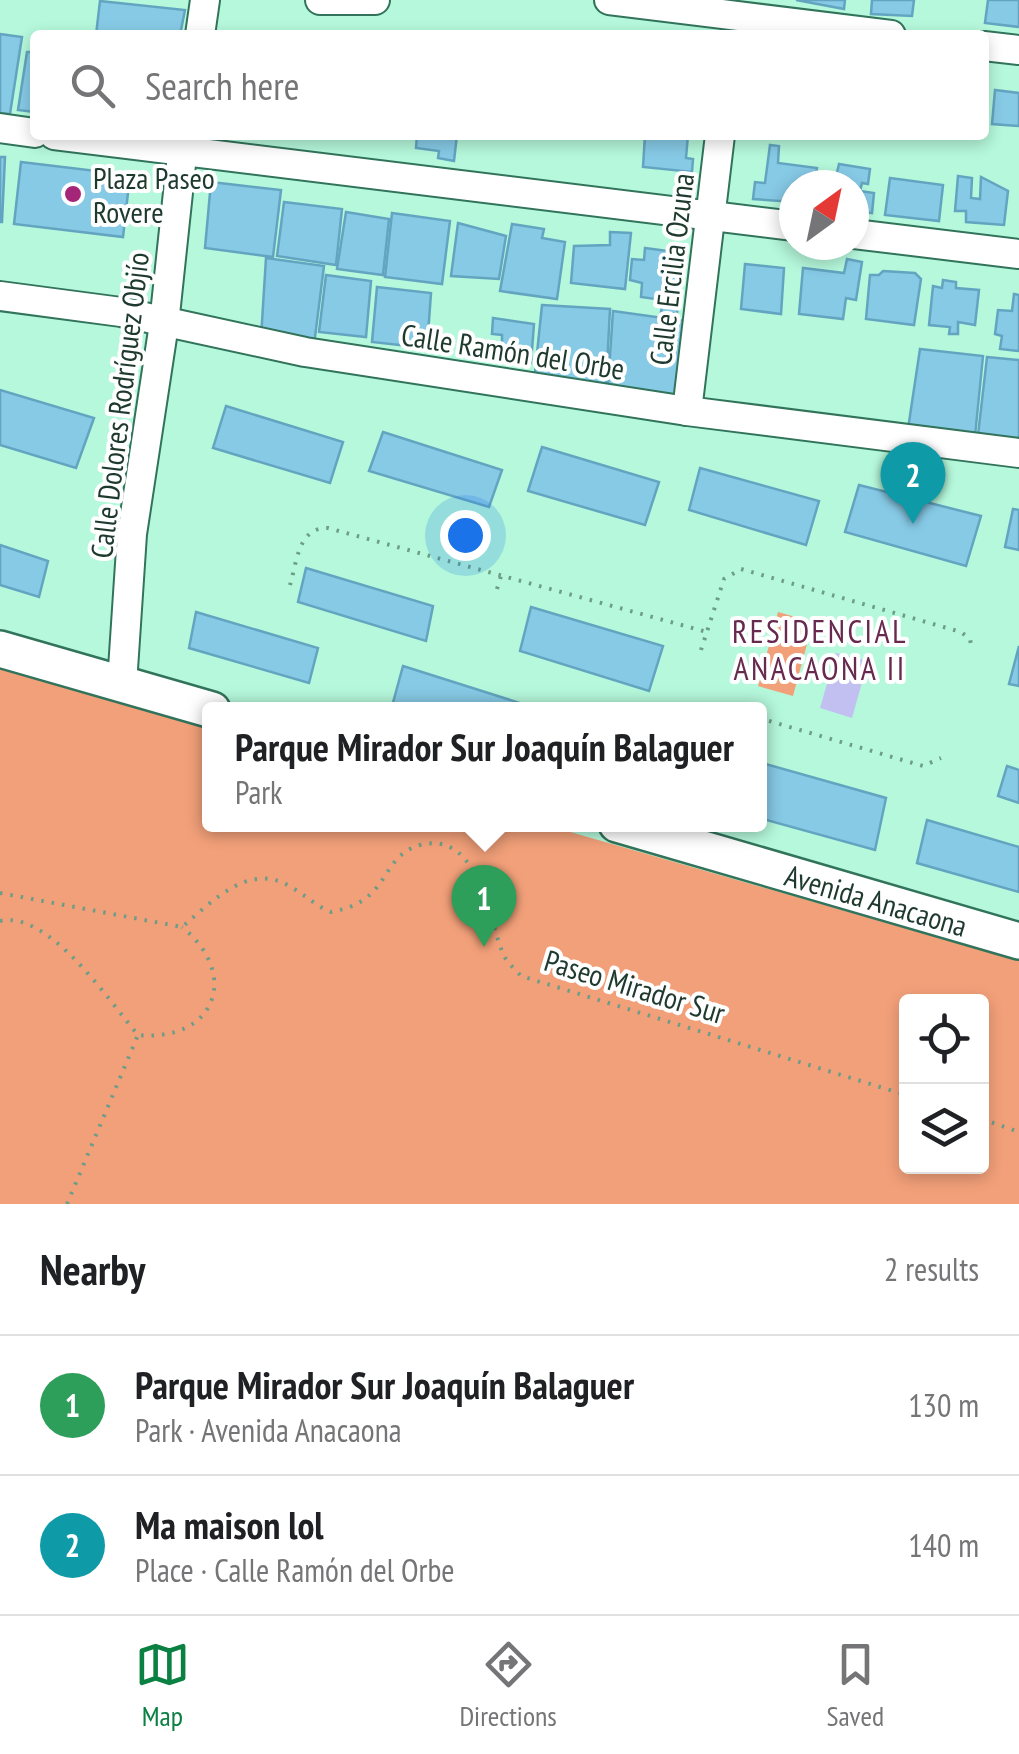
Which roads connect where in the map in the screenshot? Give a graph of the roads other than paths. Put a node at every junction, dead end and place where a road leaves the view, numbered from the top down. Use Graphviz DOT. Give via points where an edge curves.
graph roads {
  1 [pos="205,0"];
  2 [pos="320,0"];
  3 [pos="375,0"];
  4 [pos="608,0"];
  5 [pos="734,17"];
  6 [pos="201,30"];
  7 [pos="848,30"];
  8 [pos="989,47"];
  9 [pos="1019,50"];
  10 [pos="0,128"];
  11 [pos="30,131"];
  12 [pos="126,140"];
  13 [pos="719,140"];
  14 [pos="183,144"];
  15 [pos="710,216"];
  16 [pos="779,224"];
  17 [pos="869,236"];
  18 [pos="1019,254"];
  19 [pos="0,296"];
  20 [pos="164,324"];
  21 [pos="687,411"];
  22 [pos="1019,453"];
  23 [pos="0,649"];
  24 [pos="122,684"];
  25 [pos="202,707"];
  26 [pos="645,832"];
  27 [pos="1019,940"];
  1 -- 6 [label="street"];
  2 -- 3 [label="street"];
  4 -- 5 [label="street"];
  5 -- 7 [label="street"];
  8 -- 9 [label="street"];
  10 -- 11 [label="street"];
  12 -- 14 [label="street"];
  13 -- 15 [label="street, Calle Ercilia Ozuna"];
  14 -- 15 [label="street"];
  14 -- 20 [label="street, Calle Dolores Rodríguez Objío"];
  15 -- 16 [label="street"];
  15 -- 21 [label="street, Calle Ercilia Ozuna"];
  17 -- 18 [label="street"];
  19 -- 20 [label="street, Calle Ramón del Orbe"];
  20 -- 21 [label="street, Calle Ramón del Orbe"];
  20 -- 24 [label="street, Calle Dolores Rodríguez Objío" via="132,534"];
  21 -- 22 [label="street, Calle Ramón del Orbe"];
  23 -- 24 [label="main road"];
  24 -- 25 [label="main road"];
  26 -- 27 [label="main road, Avenida Anacaona"];
}
